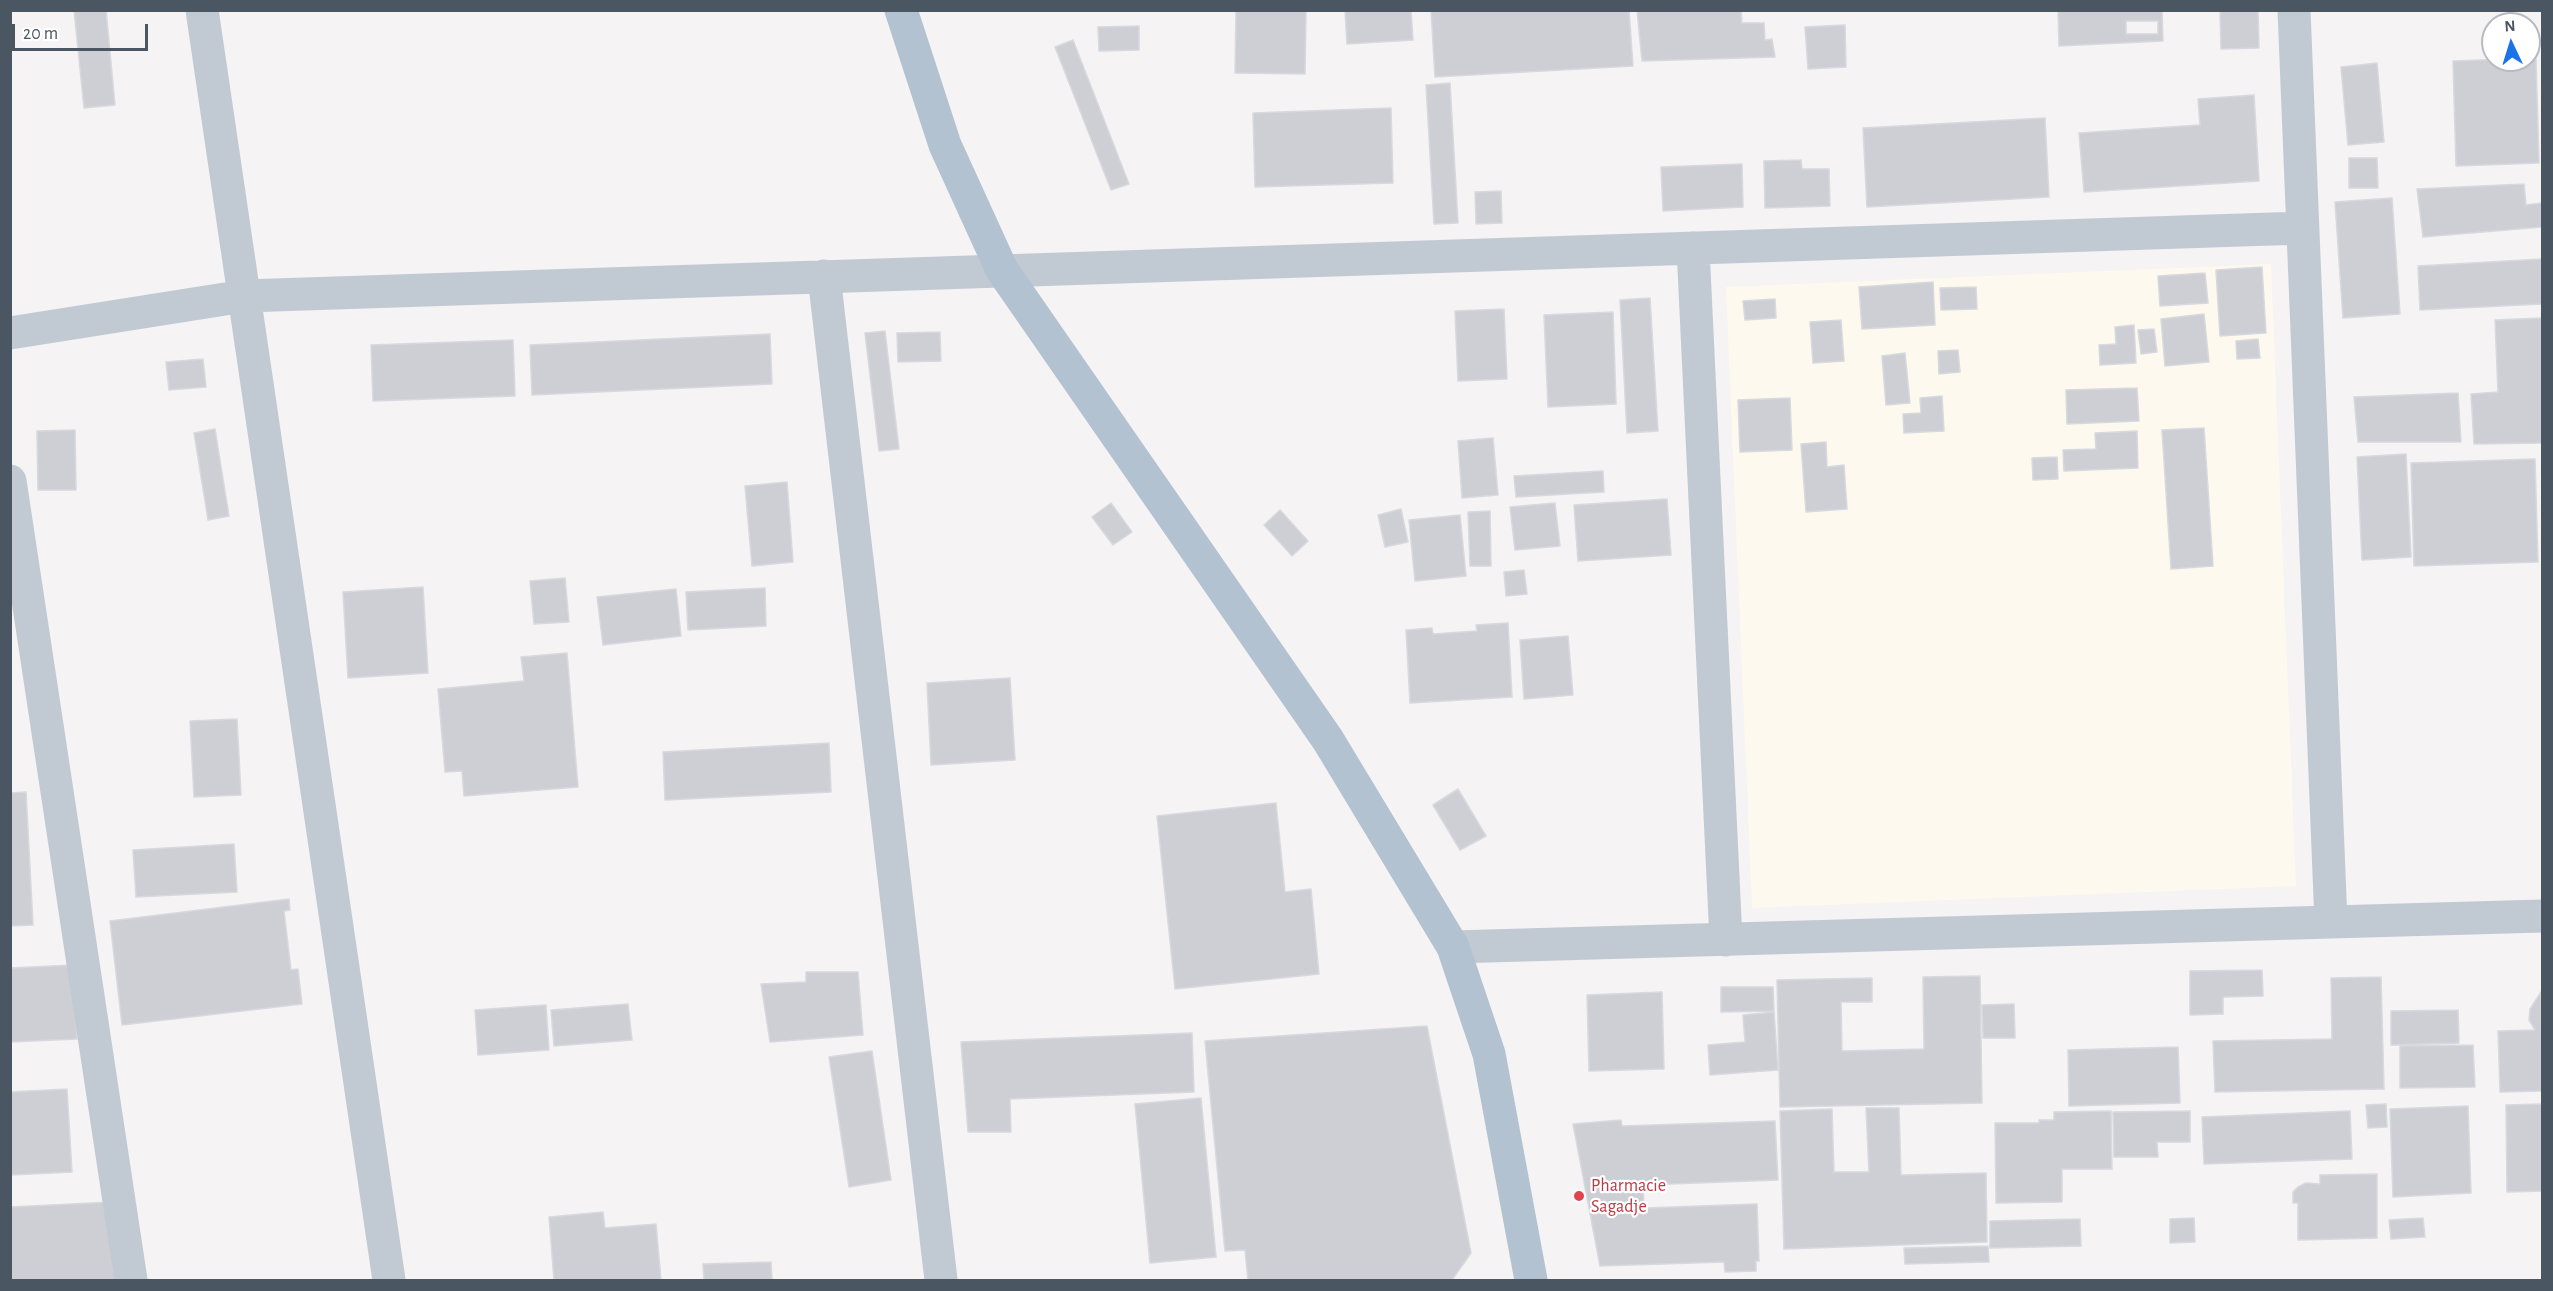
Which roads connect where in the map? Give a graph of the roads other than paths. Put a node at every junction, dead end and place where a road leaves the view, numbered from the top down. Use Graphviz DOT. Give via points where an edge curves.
graph roads {
  1 [pos="202,10"];
  2 [pos="901,10"];
  3 [pos="2294,10"];
  4 [pos="2302,228"];
  5 [pos="1693,248"];
  6 [pos="1002,270"];
  7 [pos="824,276"];
  8 [pos="243,296"];
  9 [pos="10,333"];
  10 [pos="10,481"];
  11 [pos="2542,916"];
  12 [pos="2331,922"];
  13 [pos="1726,940"];
  14 [pos="1453,947"];
  15 [pos="131,1281"];
  16 [pos="389,1281"];
  17 [pos="941,1281"];
  18 [pos="1531,1281"];
  1 -- 8 [label="street"];
  2 -- 6 [label="main road" via="945,145"];
  3 -- 4 [label="street"];
  4 -- 5 [label="street"];
  4 -- 12 [label="street"];
  5 -- 6 [label="street"];
  5 -- 13 [label="street"];
  6 -- 7 [label="street"];
  6 -- 14 [label="main road" via="1328,740"];
  7 -- 8 [label="street"];
  7 -- 17 [label="street"];
  8 -- 9 [label="street"];
  8 -- 16 [label="street"];
  10 -- 15 [label="street"];
  11 -- 12 [label="street"];
  12 -- 13 [label="street"];
  13 -- 14 [label="street"];
  14 -- 18 [label="main road" via="1489,1054"];
}
